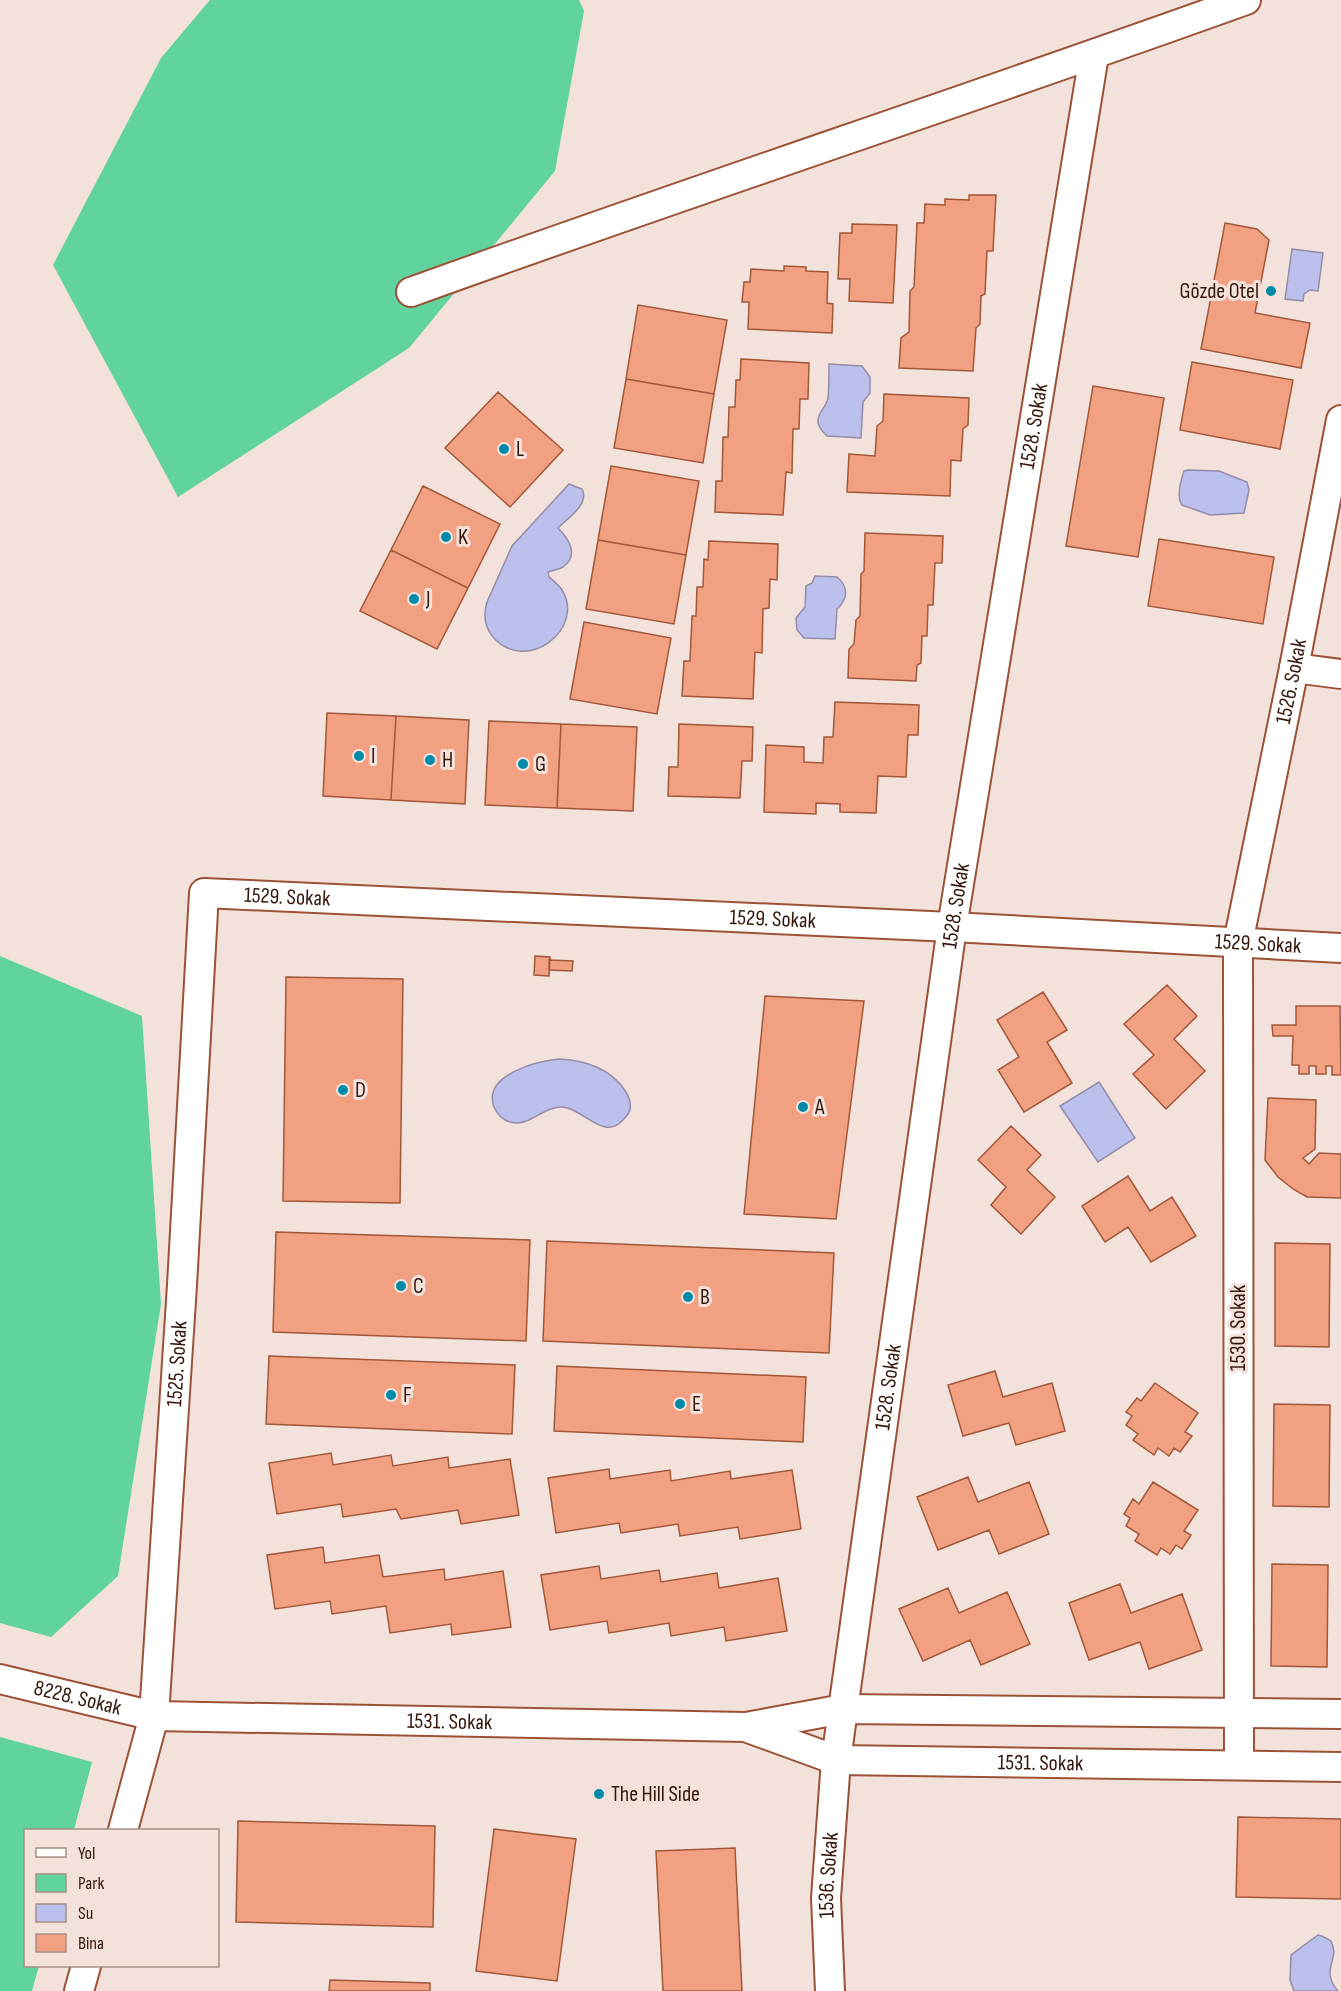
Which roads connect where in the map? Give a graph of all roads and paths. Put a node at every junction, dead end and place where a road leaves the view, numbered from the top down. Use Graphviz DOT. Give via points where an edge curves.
graph roads {
  1 [pos="1245,0"];
  2 [pos="1094,54"];
  3 [pos="411,292"];
  4 [pos="1341,420"];
  5 [pos="1294,668"];
  6 [pos="1341,674"];
  7 [pos="204,893"];
  8 [pos="952,927"];
  9 [pos="1238,943"];
  10 [pos="1341,948"];
  11 [pos="0,1679"];
  12 [pos="843,1709"];
  13 [pos="1239,1713"];
  14 [pos="1341,1714"];
  15 [pos="154,1716"];
  16 [pos="746,1727"];
  17 [pos="836,1760"];
  18 [pos="1239,1764"];
  19 [pos="1341,1767"];
  20 [pos="123,1829"];
  21 [pos="85,1967"];
  22 [pos="79,1991"];
  23 [pos="830,1991"];
  1 -- 2 [label="street"];
  2 -- 3 [label="street"];
  2 -- 8 [label="street, 1528. Sokak"];
  4 -- 5 [label="street, 1526. Sokak"];
  5 -- 6 [label="street"];
  5 -- 9 [label="street, 1526. Sokak"];
  7 -- 8 [label="street, 1529. Sokak"];
  7 -- 15 [label="street, 1525. Sokak"];
  8 -- 9 [label="street, 1529. Sokak"];
  8 -- 12 [label="street, 1528. Sokak"];
  9 -- 10 [label="street, 1529. Sokak"];
  9 -- 13 [label="street, 1530. Sokak"];
  11 -- 15 [label="street, 8228. Sokak"];
  12 -- 13 [label="street, 1531. Sokak"];
  12 -- 16 [label="street, 1531. Sokak"];
  12 -- 17 [label="street, 1528. Sokak"];
  13 -- 14 [label="street, 1531. Sokak"];
  13 -- 18 [label="street, 1530. Sokak"];
  15 -- 16 [label="street, 1531. Sokak"];
  15 -- 20 [label="street, 1525. Sokak"];
  16 -- 17 [label="street, 1531. Sokak"];
  17 -- 18 [label="street, 1531. Sokak"];
  17 -- 23 [label="street, 1536. Sokak" via="826,1898"];
  18 -- 19 [label="street, 1531. Sokak"];
  21 -- 22 [label="street"];
}
